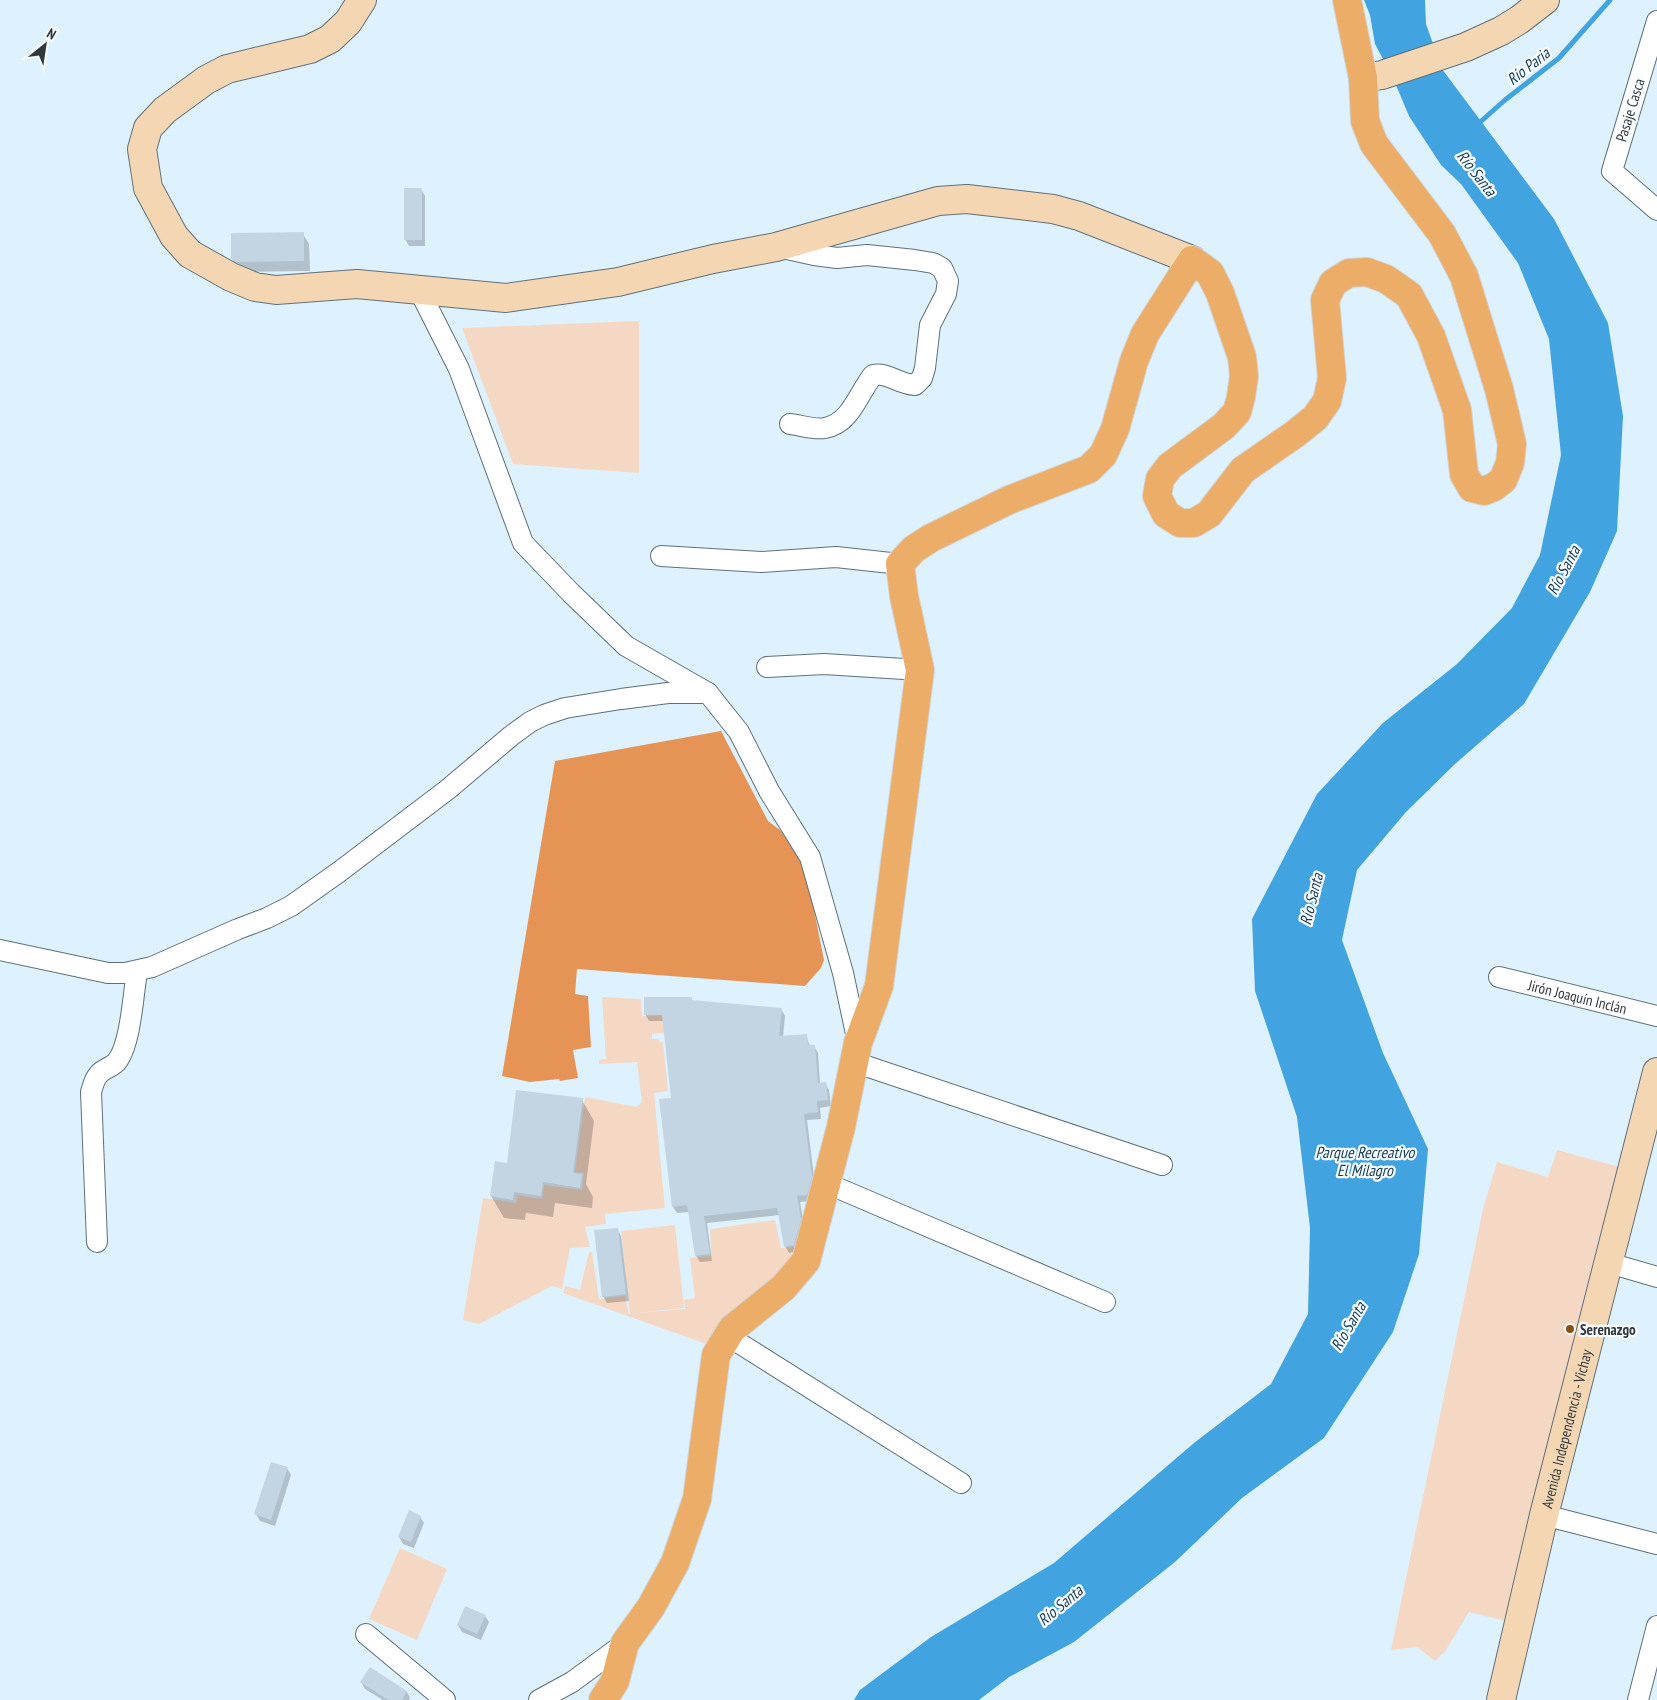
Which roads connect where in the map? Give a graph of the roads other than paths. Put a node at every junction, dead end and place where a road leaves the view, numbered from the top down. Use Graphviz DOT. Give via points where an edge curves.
graph roads {
  1 [pos="362,0"];
  2 [pos="1347,0"];
  3 [pos="1545,0"];
  4 [pos="1657,21"];
  5 [pos="1651,64"];
  6 [pos="1373,76"];
  7 [pos="1657,210"];
  8 [pos="776,247"];
  9 [pos="1192,260"];
  10 [pos="419,290"];
  11 [pos="790,424"];
  12 [pos="661,556"];
  13 [pos="900,564"];
  14 [pos="767,667"];
  15 [pos="920,670"];
  16 [pos="708,693"];
  17 [pos="0,950"];
  18 [pos="137,972"];
  19 [pos="1499,977"];
  20 [pos="1657,1016"];
  21 [pos="856,1053"];
  22 [pos="1657,1072"];
  23 [pos="1162,1165"];
  24 [pos="826,1183"];
  25 [pos="97,1242"];
  26 [pos="1609,1263"];
  27 [pos="1657,1277"];
  28 [pos="1105,1302"];
  29 [pos="728,1336"];
  30 [pos="961,1483"];
  31 [pos="1544,1515"];
  32 [pos="1657,1544"];
  33 [pos="1657,1626"];
  34 [pos="366,1634"];
  35 [pos="625,1643"];
  36 [pos="445,1700"];
  37 [pos="539,1700"];
  38 [pos="603,1700"];
  39 [pos="1500,1700"];
  40 [pos="1638,1700"];
  1 -- 10 [label="street" via="348,22 330,39 310,49 227,69 165,110 148,128 142,149 148,188 174,236 190,254 255,287 276,290 357,284"];
  2 -- 6 [label="main road"];
  3 -- 6 [label="street" via="1501,31 1466,47"];
  4 -- 5 [label="street, Pasaje Casca"];
  5 -- 7 [label="street, Pasaje Casca" via="1612,171"];
  6 -- 9 [label="main road" via="1365,120 1374,144 1442,234 1464,276 1499,389 1512,444 1503,480 1484,491 1472,488 1464,474 1457,410 1431,336 1409,295 1386,279 1367,272 1349,272 1333,283 1325,300 1332,378 1328,401 1316,418 1243,470 1209,514 1194,523 1180,523 1166,514 1157,496 1160,479 1170,466 1224,426 1237,412 1242,397 1242,356 1220,293 1210,273"];
  8 -- 9 [label="street" via="938,201 967,199 1053,209 1079,216"];
  8 -- 10 [label="street" via="618,282 506,298"];
  8 -- 11 [label="street" via="837,258 867,255 933,263 942,268 948,281 946,294 930,325 922,378 915,385 873,375 849,414 837,424 823,428"];
  9 -- 13 [label="main road" via="1145,334 1103,455 1089,469 1009,500 931,538 914,548"];
  10 -- 16 [label="street" via="459,369 523,543 626,646"];
  12 -- 13 [label="street" via="761,562 836,557"];
  13 -- 15 [label="main road"];
  14 -- 15 [label="street" via="824,664"];
  15 -- 21 [label="main road" via="879,986"];
  16 -- 18 [label="street" via="668,693 621,699 565,708 544,715 511,736 447,790 292,906"];
  16 -- 21 [label="street" via="739,732 769,791 810,857 843,973"];
  17 -- 18 [label="street" via="108,973"];
  18 -- 25 [label="street" via="123,1049 118,1061 100,1073 91,1092"];
  19 -- 20 [label="street, Jirón Joaquín Inclán"];
  21 -- 23 [label="street"];
  21 -- 24 [label="main road"];
  22 -- 26 [label="street, Avenida Independencia - Vichay"];
  24 -- 28 [label="street"];
  24 -- 29 [label="main road" via="806,1261 784,1287 732,1328"];
  26 -- 27 [label="street"];
  26 -- 31 [label="street, Avenida Independencia - Vichay"];
  29 -- 30 [label="street"];
  29 -- 35 [label="main road" via="716,1355 697,1499 676,1563 651,1607"];
  31 -- 32 [label="street"];
  31 -- 39 [label="street, Avenida Independencia - Vichay"];
  33 -- 40 [label="street"];
  34 -- 36 [label="street"];
  35 -- 37 [label="street" via="572,1682"];
  35 -- 38 [label="main road" via="615,1680"];
}
